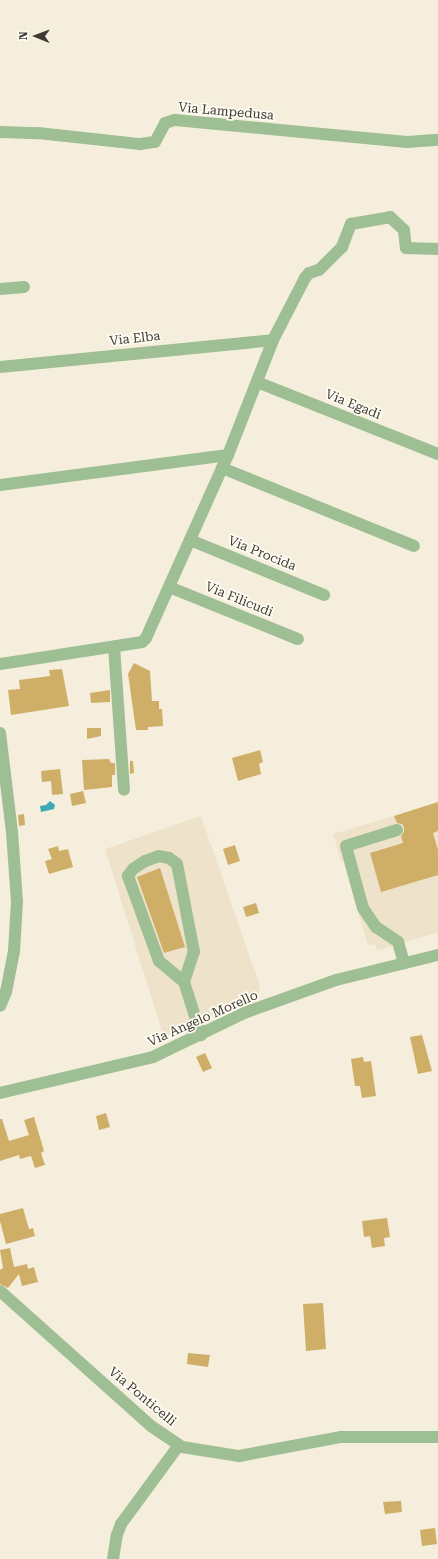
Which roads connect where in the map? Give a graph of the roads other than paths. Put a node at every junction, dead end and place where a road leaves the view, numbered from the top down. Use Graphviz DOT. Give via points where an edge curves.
graph roads {
  1 [pos="0,132"];
  2 [pos="438,140"];
  3 [pos="438,250"];
  4 [pos="24,287"];
  5 [pos="0,289"];
  6 [pos="273,340"];
  7 [pos="0,367"];
  8 [pos="257,382"];
  9 [pos="438,454"];
  10 [pos="228,455"];
  11 [pos="222,468"];
  12 [pos="0,486"];
  13 [pos="190,540"];
  14 [pos="414,546"];
  15 [pos="169,587"];
  16 [pos="324,595"];
  17 [pos="298,639"];
  18 [pos="114,647"];
  19 [pos="0,664"];
  20 [pos="0,732"];
  21 [pos="124,790"];
  22 [pos="397,830"];
  23 [pos="438,955"];
  24 [pos="404,963"];
  25 [pos="184,982"];
  26 [pos="0,1006"];
  27 [pos="201,1035"];
  28 [pos="0,1093"];
  29 [pos="0,1291"];
  30 [pos="438,1437"];
  31 [pos="179,1445"];
  32 [pos="113,1559"];
  1 -- 2 [label="street, Via Lampedusa" via="38,133 140,144 155,142 165,122 175,120 407,142"];
  3 -- 6 [label="street" via="406,248 404,230 390,217 351,224 342,247 318,270 309,273 305,278"];
  4 -- 5 [label="street"];
  6 -- 7 [label="street, Via Elba"];
  6 -- 8 [label="street"];
  8 -- 9 [label="street, Via Egadi"];
  8 -- 10 [label="street"];
  10 -- 11 [label="street"];
  10 -- 12 [label="street"];
  11 -- 13 [label="street"];
  11 -- 14 [label="street"];
  13 -- 15 [label="street"];
  13 -- 16 [label="street, Via Procida"];
  15 -- 17 [label="street, Via Filicudi"];
  15 -- 18 [label="street" via="146,638 136,644"];
  18 -- 19 [label="street"];
  18 -- 21 [label="street"];
  20 -- 26 [label="street" via="17,901 14,951 6,992"];
  22 -- 24 [label="street" via="346,846 363,908 376,927 398,942"];
  23 -- 24 [label="street, Via Angelo Morello"];
  24 -- 27 [label="street, Via Angelo Morello" via="328,983 244,1013"];
  25 -- 25 [label="street" via="159,961 128,876 145,861 159,856 169,858 177,864 194,952"];
  25 -- 27 [label="street"];
  27 -- 28 [label="street, Via Angelo Morello" via="154,1058"];
  29 -- 31 [label="street, Via Ponticelli" via="151,1426"];
  30 -- 31 [label="street, Via Ponticelli" via="341,1437 239,1456"];
  31 -- 32 [label="street" via="121,1524"];
}
